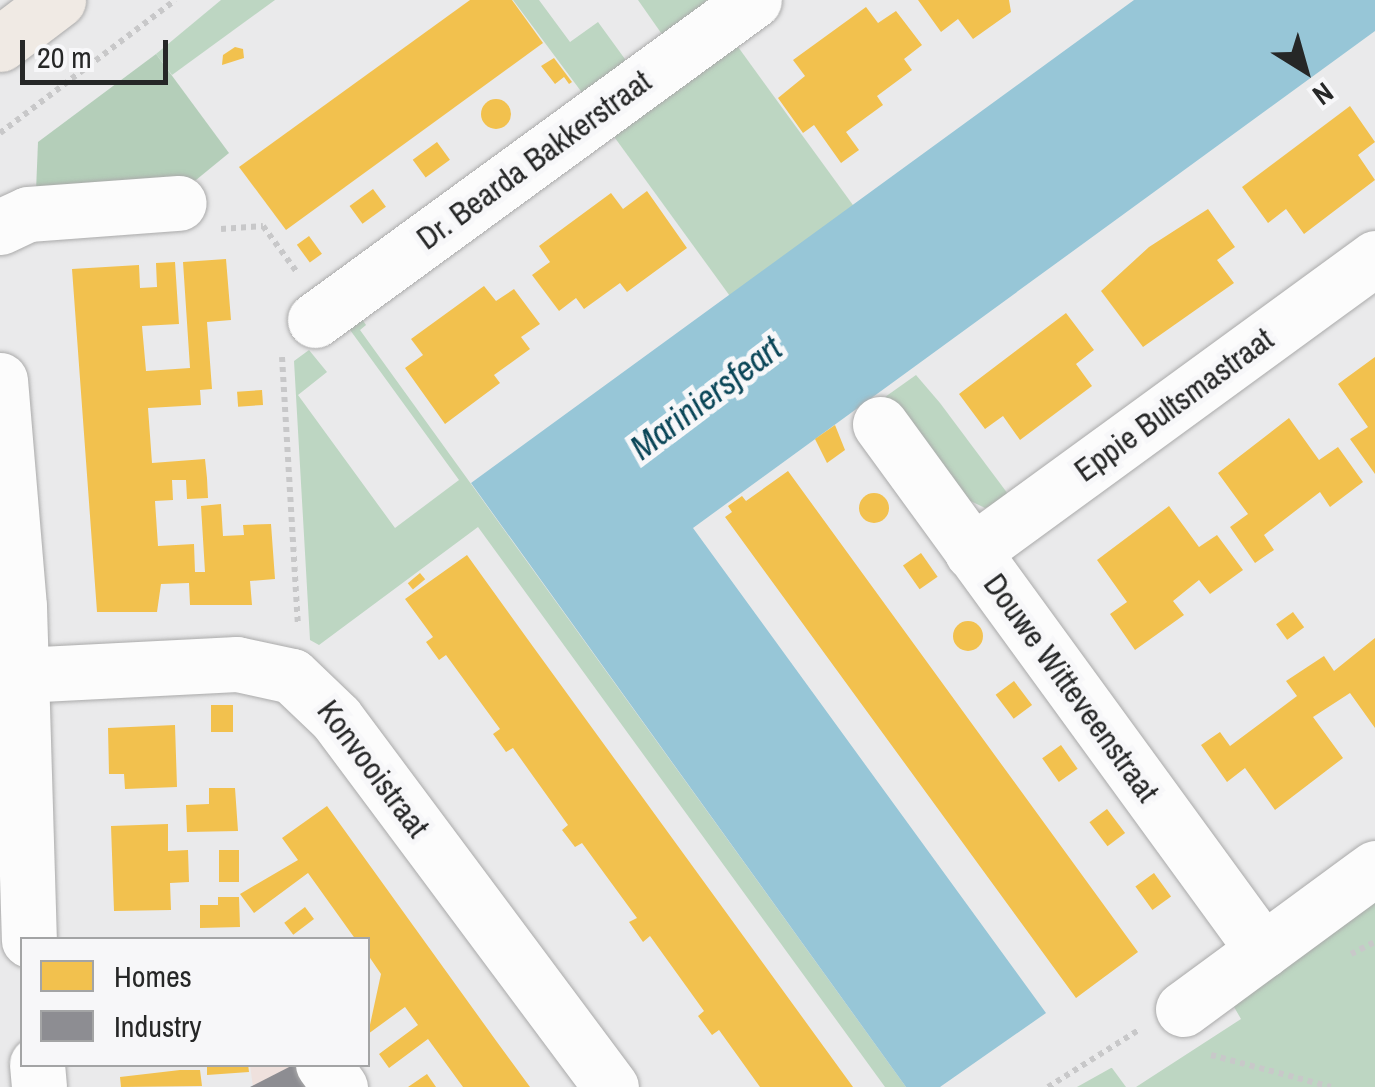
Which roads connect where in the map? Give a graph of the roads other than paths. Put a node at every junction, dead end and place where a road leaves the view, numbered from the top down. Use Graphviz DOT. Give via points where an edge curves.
graph roads {
  1 [pos="58,0"];
  2 [pos="754,0"];
  3 [pos="0,44"];
  4 [pos="179,203"];
  5 [pos="0,228"];
  6 [pos="1375,258"];
  7 [pos="320,316"];
  8 [pos="0,380"];
  9 [pos="880,424"];
  10 [pos="972,552"];
  11 [pos="21,675"];
  12 [pos="1375,868"];
  13 [pos="28,937"];
  14 [pos="1264,950"];
  15 [pos="1191,1030"];
  16 [pos="612,1087"];
  1 -- 3 [label="main road"];
  2 -- 7 [label="street, Dr. Bearda Bakkerstraat"];
  4 -- 5 [label="street" via="28,214"];
  6 -- 10 [label="street, Eppie Bultsmastraat"];
  8 -- 11 [label="street"];
  9 -- 10 [label="street, Douwe Witteveenstraat"];
  10 -- 14 [label="street, Douwe Witteveenstraat"];
  11 -- 13 [label="street"];
  11 -- 16 [label="street, Konvooistraat" via="237,664 292,676 336,718"];
  12 -- 14 [label="street"];
  14 -- 15 [label="street"];
}
